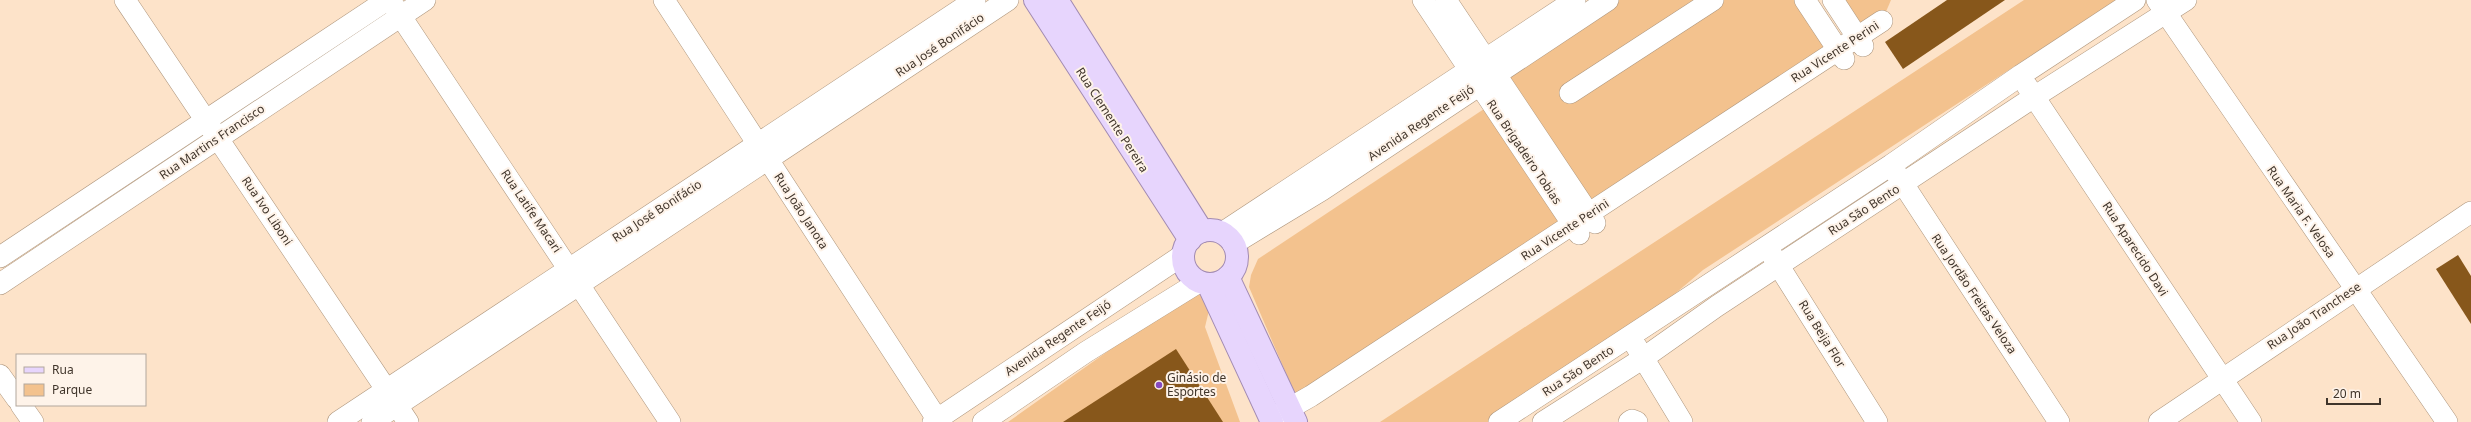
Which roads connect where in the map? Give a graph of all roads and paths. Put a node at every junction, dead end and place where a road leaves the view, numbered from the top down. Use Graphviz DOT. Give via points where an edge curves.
graph roads {
  1 [pos="125,0"];
  2 [pos="387,0"];
  3 [pos="425,0"];
  4 [pos="664,0"];
  5 [pos="975,0"];
  6 [pos="1008,0"];
  7 [pos="1035,0"];
  8 [pos="1057,0"];
  9 [pos="1423,0"];
  10 [pos="1446,0"];
  11 [pos="1575,0"];
  12 [pos="1608,0"];
  13 [pos="1712,0"];
  14 [pos="1805,0"];
  15 [pos="1833,0"];
  16 [pos="2135,0"];
  17 [pos="2186,0"];
  18 [pos="2161,7"];
  19 [pos="396,8"];
  20 [pos="1841,54"];
  21 [pos="1483,72"];
  22 [pos="2021,75"];
  23 [pos="1570,93"];
  24 [pos="2034,97"];
  25 [pos="205,121"];
  26 [pos="218,138"];
  27 [pos="763,152"];
  28 [pos="1892,165"];
  29 [pos="1902,185"];
  30 [pos="2471,212"];
  31 [pos="1584,224"];
  32 [pos="1206,241"];
  33 [pos="1767,246"];
  34 [pos="0,257"];
  35 [pos="1779,265"];
  36 [pos="574,277"];
  37 [pos="1212,281"];
  38 [pos="0,284"];
  39 [pos="2354,289"];
  40 [pos="1071,330"];
  41 [pos="1630,337"];
  42 [pos="1086,352"];
  43 [pos="1642,358"];
  44 [pos="0,375"];
  45 [pos="2220,379"];
  46 [pos="16,398"];
  47 [pos="22,406"];
  48 [pos="398,406"];
  49 [pos="1293,418"];
  50 [pos="936,421"];
  51 [pos="1271,421"];
  52 [pos="33,422"];
  53 [pos="338,422"];
  54 [pos="372,422"];
  55 [pos="670,422"];
  56 [pos="983,422"];
  57 [pos="1499,422"];
  58 [pos="1543,422"];
  59 [pos="1629,422"];
  60 [pos="1637,422"];
  61 [pos="1682,422"];
  62 [pos="1877,422"];
  63 [pos="2059,422"];
  64 [pos="2159,422"];
  65 [pos="2251,422"];
  66 [pos="2447,422"];
  1 -- 25 [label="street, Rua Ivo Liboni"];
  2 -- 25 [label="street, Rua Martins Francisco"];
  3 -- 19 [label="street, Rua Martins Francisco"];
  4 -- 27 [label="street, Rua João Janota"];
  5 -- 27 [label="street, Rua José Bonifácio"];
  6 -- 27 [label="street, Rua José Bonifácio"];
  7 -- 32 [label="main road, Rua Clemente Pereira"];
  8 -- 32 [label="main road, Rua Clemente Pereira"];
  9 -- 21 [label="street, Rua Brigadeiro Tobias"];
  10 -- 21 [label="street, Rua Brigadeiro Tobias"];
  11 -- 21 [label="street, Avenida Regente Feijó"];
  12 -- 21 [label="street, Avenida Regente Feijó"];
  13 -- 23 [label="street"];
  14 -- 20 [label="street"];
  15 -- 20 [label="street, Rua Vicente Perini" via="1860,41"];
  16 -- 22 [label="street, Rua São Bento"];
  17 -- 18 [label="street, Rua São Bento"];
  18 -- 24 [label="street, Rua São Bento"];
  18 -- 39 [label="street, Rua Maria F. Velosa"];
  19 -- 26 [label="street, Rua Martins Francisco"];
  19 -- 36 [label="street, Rua Latife Macari"];
  20 -- 31 [label="street, Rua Vicente Perini"];
  21 -- 31 [label="street, Rua Brigadeiro Tobias"];
  21 -- 32 [label="street, Avenida Regente Feijó" via="1317,182"];
  22 -- 24 [label="street, Rua Aparecido Davi"];
  22 -- 28 [label="street, Rua São Bento"];
  24 -- 29 [label="street, Rua São Bento"];
  24 -- 45 [label="street, Rua Aparecido Davi"];
  25 -- 26 [label="street, Rua Ivo Liboni"];
  25 -- 34 [label="street, Rua Martins Francisco"];
  26 -- 38 [label="street, Rua Martins Francisco"];
  26 -- 48 [label="street, Rua Ivo Liboni"];
  27 -- 36 [label="street, Rua José Bonifácio"];
  27 -- 50 [label="street, Rua João Janota"];
  28 -- 29 [label="street, Rua Jordão Freitas Veloza"];
  28 -- 33 [label="street, Rua São Bento"];
  29 -- 35 [label="street, Rua São Bento"];
  29 -- 63 [label="street, Rua Jordão Freitas Veloza"];
  30 -- 39 [label="street, Rua João Tranchese"];
  31 -- 49 [label="street, Rua Vicente Perini"];
  32 -- 37 [label="main road" via="1189,274"];
  32 -- 37 [label="main road" via="1236,261"];
  32 -- 40 [label="street, Avenida Regente Feijó"];
  33 -- 35 [label="street, Rua Beija Flor"];
  33 -- 41 [label="street, Rua São Bento"];
  35 -- 43 [label="street, Rua São Bento"];
  35 -- 62 [label="street, Rua Beija Flor"];
  36 -- 48 [label="street, Rua José Bonifácio"];
  36 -- 55 [label="street, Rua Latife Macari"];
  37 -- 42 [label="street"];
  37 -- 49 [label="main road"];
  37 -- 51 [label="main road"];
  39 -- 45 [label="street, Rua João Tranchese"];
  39 -- 66 [label="street, Rua Maria F. Velosa"];
  40 -- 42 [label="street"];
  40 -- 50 [label="street, Avenida Regente Feijó"];
  41 -- 43 [label="street"];
  41 -- 57 [label="street, Rua São Bento"];
  42 -- 56 [label="street"];
  43 -- 58 [label="street, Rua São Bento"];
  43 -- 61 [label="street"];
  44 -- 46 [label="street"];
  45 -- 64 [label="street, Rua João Tranchese"];
  45 -- 65 [label="street, Rua Aparecido Davi"];
  47 -- 52 [label="street"];
  48 -- 53 [label="street, Rua José Bonifácio"];
  48 -- 54 [label="street, Rua José Bonifácio"];
  49 -- 51 [label="street, Rua Vicente Perini"];
  59 -- 60 [label="street"];
}
